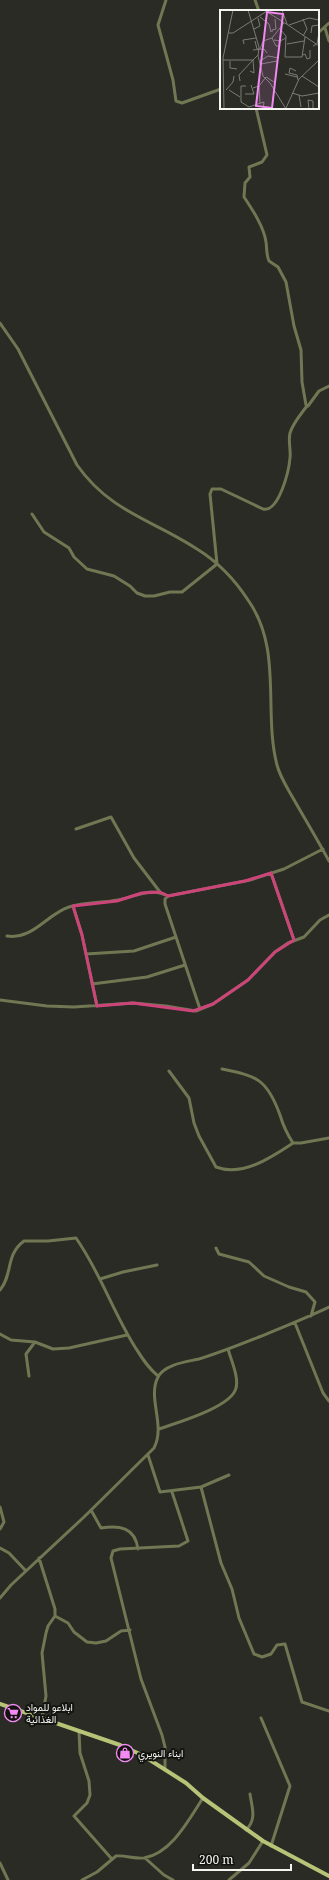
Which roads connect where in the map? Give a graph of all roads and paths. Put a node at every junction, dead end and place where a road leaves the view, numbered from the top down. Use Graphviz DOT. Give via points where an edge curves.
graph roads {
  1 [pos="166,0"];
  2 [pos="255,0"];
  3 [pos="259,10"];
  4 [pos="329,23"];
  5 [pos="325,28"];
  6 [pos="319,32"];
  7 [pos="329,41"];
  8 [pos="220,90"];
  9 [pos="256,109"];
  10 [pos="0,323"];
  11 [pos="329,386"];
  12 [pos="307,406"];
  13 [pos="32,514"];
  14 [pos="217,564"];
  15 [pos="76,829"];
  16 [pos="322,849"];
  17 [pos="329,861"];
  18 [pos="271,873"];
  19 [pos="160,892"];
  20 [pos="168,896"];
  21 [pos="73,906"];
  22 [pos="329,916"];
  23 [pos="7,936"];
  24 [pos="176,937"];
  25 [pos="294,940"];
  26 [pos="86,954"];
  27 [pos="185,964"];
  28 [pos="92,984"];
  29 [pos="0,1000"];
  30 [pos="96,1006"];
  31 [pos="200,1009"];
  32 [pos="222,1069"];
  33 [pos="169,1071"];
  34 [pos="329,1138"];
  35 [pos="293,1143"];
  36 [pos="216,1248"];
  37 [pos="157,1265"];
  38 [pos="100,1279"];
  39 [pos="0,1290"];
  40 [pos="329,1307"];
  41 [pos="311,1316"];
  42 [pos="295,1323"];
  43 [pos="0,1334"];
  44 [pos="127,1335"];
  45 [pos="35,1342"];
  46 [pos="228,1349"];
  47 [pos="29,1376"];
  48 [pos="158,1376"];
  49 [pos="329,1401"];
  50 [pos="159,1429"];
  51 [pos="148,1456"];
  52 [pos="229,1475"];
  53 [pos="201,1487"];
  54 [pos="172,1492"];
  55 [pos="0,1507"];
  56 [pos="91,1510"];
  57 [pos="0,1529"];
  58 [pos="0,1548"];
  59 [pos="138,1549"];
  60 [pos="39,1558"];
  61 [pos="26,1570"];
  62 [pos="0,1598"];
  63 [pos="55,1616"];
  64 [pos="130,1630"];
  65 [pos="0,1704"];
  66 [pos="329,1711"];
  67 [pos="42,1717"];
  68 [pos="260,1718"];
  69 [pos="79,1731"];
  70 [pos="166,1769"];
  71 [pos="250,1794"];
  72 [pos="203,1798"];
  73 [pos="246,1830"];
  74 [pos="263,1841"];
  75 [pos="271,1846"];
  76 [pos="111,1858"];
  77 [pos="145,1858"];
  78 [pos="0,1864"];
  79 [pos="3,1869"];
  80 [pos="0,1873"];
  81 [pos="329,1876"];
  82 [pos="8,1880"];
  83 [pos="82,1880"];
  84 [pos="173,1880"];
  85 [pos="229,1880"];
  1 -- 8 [label="street" via="158,25 176,101 182,103"];
  2 -- 3 [label="street"];
  4 -- 5 [label="street"];
  5 -- 6 [label="street"];
  5 -- 7 [label="street"];
  9 -- 12 [label="street" via="267,156 262,162 249,167 250,177 245,183 244,197 263,229 269,260 278,267 286,282 301,350 302,382"];
  10 -- 14 [label="street" via="18,348 77,465 90,482 131,514 178,537"];
  11 -- 12 [label="street" via="318,391"];
  12 -- 14 [label="street" via="290,432 290,459 286,476 272,507 266,510 221,489 213,487 210,490"];
  13 -- 14 [label="street" via="44,532 69,548 87,570 114,576 145,596 182,592"];
  14 -- 16 [label="street" via="250,601 261,628 270,666 277,764 284,782"];
  15 -- 19 [label="street" via="111,817 134,858"];
  16 -- 17 [label="street"];
  16 -- 18 [label="street" via="293,865"];
  18 -- 20 [label="street"];
  18 -- 25 [label="street"];
  19 -- 20 [label="street"];
  19 -- 21 [label="street"];
  20 -- 24 [label="street" via="165,904"];
  21 -- 23 [label="street" via="23,936"];
  21 -- 26 [label="street"];
  22 -- 25 [label="street" via="320,920 304,937"];
  24 -- 26 [label="street" via="134,951"];
  24 -- 27 [label="street"];
  25 -- 31 [label="street" via="275,952 248,980 213,1004"];
  26 -- 28 [label="street"];
  27 -- 28 [label="street" via="147,977"];
  27 -- 31 [label="street"];
  28 -- 30 [label="street"];
  29 -- 30 [label="street" via="47,1006"];
  30 -- 31 [label="street" via="133,1003 193,1011"];
  32 -- 35 [label="street" via="243,1073 258,1079 266,1086"];
  33 -- 35 [label="street" via="189,1098 199,1136 216,1167 230,1170 252,1166"];
  34 -- 35 [label="street" via="301,1144"];
  36 -- 41 [label="street" via="218,1254 249,1262 264,1276 306,1292 315,1302"];
  37 -- 38 [label="street"];
  38 -- 39 [label="street" via="76,1238 24,1241 14,1252 6,1282"];
  38 -- 44 [label="street"];
  40 -- 41 [label="street"];
  41 -- 42 [label="street"];
  42 -- 46 [label="street"];
  42 -- 49 [label="street" via="323,1393"];
  43 -- 45 [label="street" via="11,1340"];
  44 -- 45 [label="street" via="69,1348 52,1349"];
  44 -- 48 [label="street" via="150,1369"];
  45 -- 47 [label="street" via="26,1354"];
  46 -- 48 [label="street" via="175,1365 163,1370"];
  46 -- 50 [label="street" via="237,1382 233,1394 196,1417"];
  48 -- 50 [label="street" via="154,1392"];
  50 -- 51 [label="street" via="157,1443"];
  51 -- 54 [label="street" via="158,1491"];
  51 -- 56 [label="street"];
  52 -- 53 [label="street"];
  53 -- 54 [label="street"];
  53 -- 66 [label="street" via="221,1563 254,1654 262,1657 270,1654 276,1645 285,1644 302,1702"];
  54 -- 59 [label="street" via="188,1541 179,1546"];
  55 -- 57 [label="street" via="4,1522"];
  56 -- 59 [label="street" via="101,1528 118,1526 129,1531 135,1537"];
  56 -- 60 [label="street"];
  58 -- 61 [label="street" via="13,1556"];
  59 -- 64 [label="street" via="113,1551 111,1558"];
  60 -- 61 [label="street"];
  60 -- 63 [label="street"];
  61 -- 62 [label="street"];
  63 -- 64 [label="street" via="68,1623 74,1632 87,1642 106,1641 121,1631"];
  63 -- 67 [label="street" via="48,1626 42,1653 46,1696"];
  64 -- 70 [label="street" via="142,1679 162,1735"];
  65 -- 67 [label="main road"];
  67 -- 69 [label="main road"];
  68 -- 75 [label="street" via="290,1786"];
  69 -- 70 [label="main road" via="120,1745"];
  69 -- 76 [label="street" via="80,1754 87,1773 90,1795 87,1803 74,1816"];
  70 -- 72 [label="main road"];
  71 -- 73 [label="street" via="254,1819"];
  72 -- 73 [label="main road"];
  72 -- 77 [label="street" via="175,1839"];
  73 -- 74 [label="main road"];
  74 -- 75 [label="main road"];
  74 -- 85 [label="street" via="249,1863"];
  75 -- 81 [label="main road"];
  76 -- 77 [label="street"];
  76 -- 83 [label="street" via="97,1872"];
  77 -- 84 [label="street"];
  78 -- 79 [label="street"];
  79 -- 80 [label="street"];
  79 -- 82 [label="street"];
}
